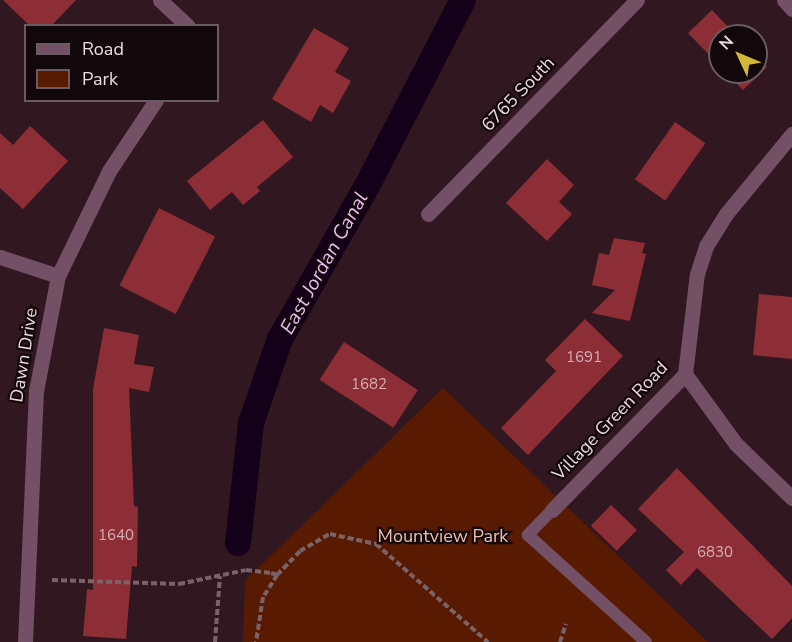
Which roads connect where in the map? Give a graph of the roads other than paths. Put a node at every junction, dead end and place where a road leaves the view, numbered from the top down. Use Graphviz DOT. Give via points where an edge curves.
graph roads {
  1 [pos="160,0"];
  2 [pos="636,0"];
  3 [pos="784,0"];
  4 [pos="792,9"];
  5 [pos="186,24"];
  6 [pos="155,102"];
  7 [pos="792,134"];
  8 [pos="428,214"];
  9 [pos="0,257"];
  10 [pos="58,276"];
  11 [pos="685,374"];
  12 [pos="792,498"];
  13 [pos="552,510"];
  14 [pos="25,642"];
  15 [pos="646,642"];
  1 -- 5 [label="street"];
  2 -- 8 [label="street, 6765 South"];
  3 -- 4 [label="street"];
  6 -- 10 [label="street, Dawn Drive" via="109,171"];
  7 -- 11 [label="street, Village Green Road" via="726,214 706,246 697,274"];
  9 -- 10 [label="street"];
  10 -- 14 [label="street, Dawn Drive" via="36,391"];
  11 -- 12 [label="street" via="736,444"];
  11 -- 13 [label="street, Village Green Road"];
  13 -- 15 [label="lane" via="528,535"];
}
